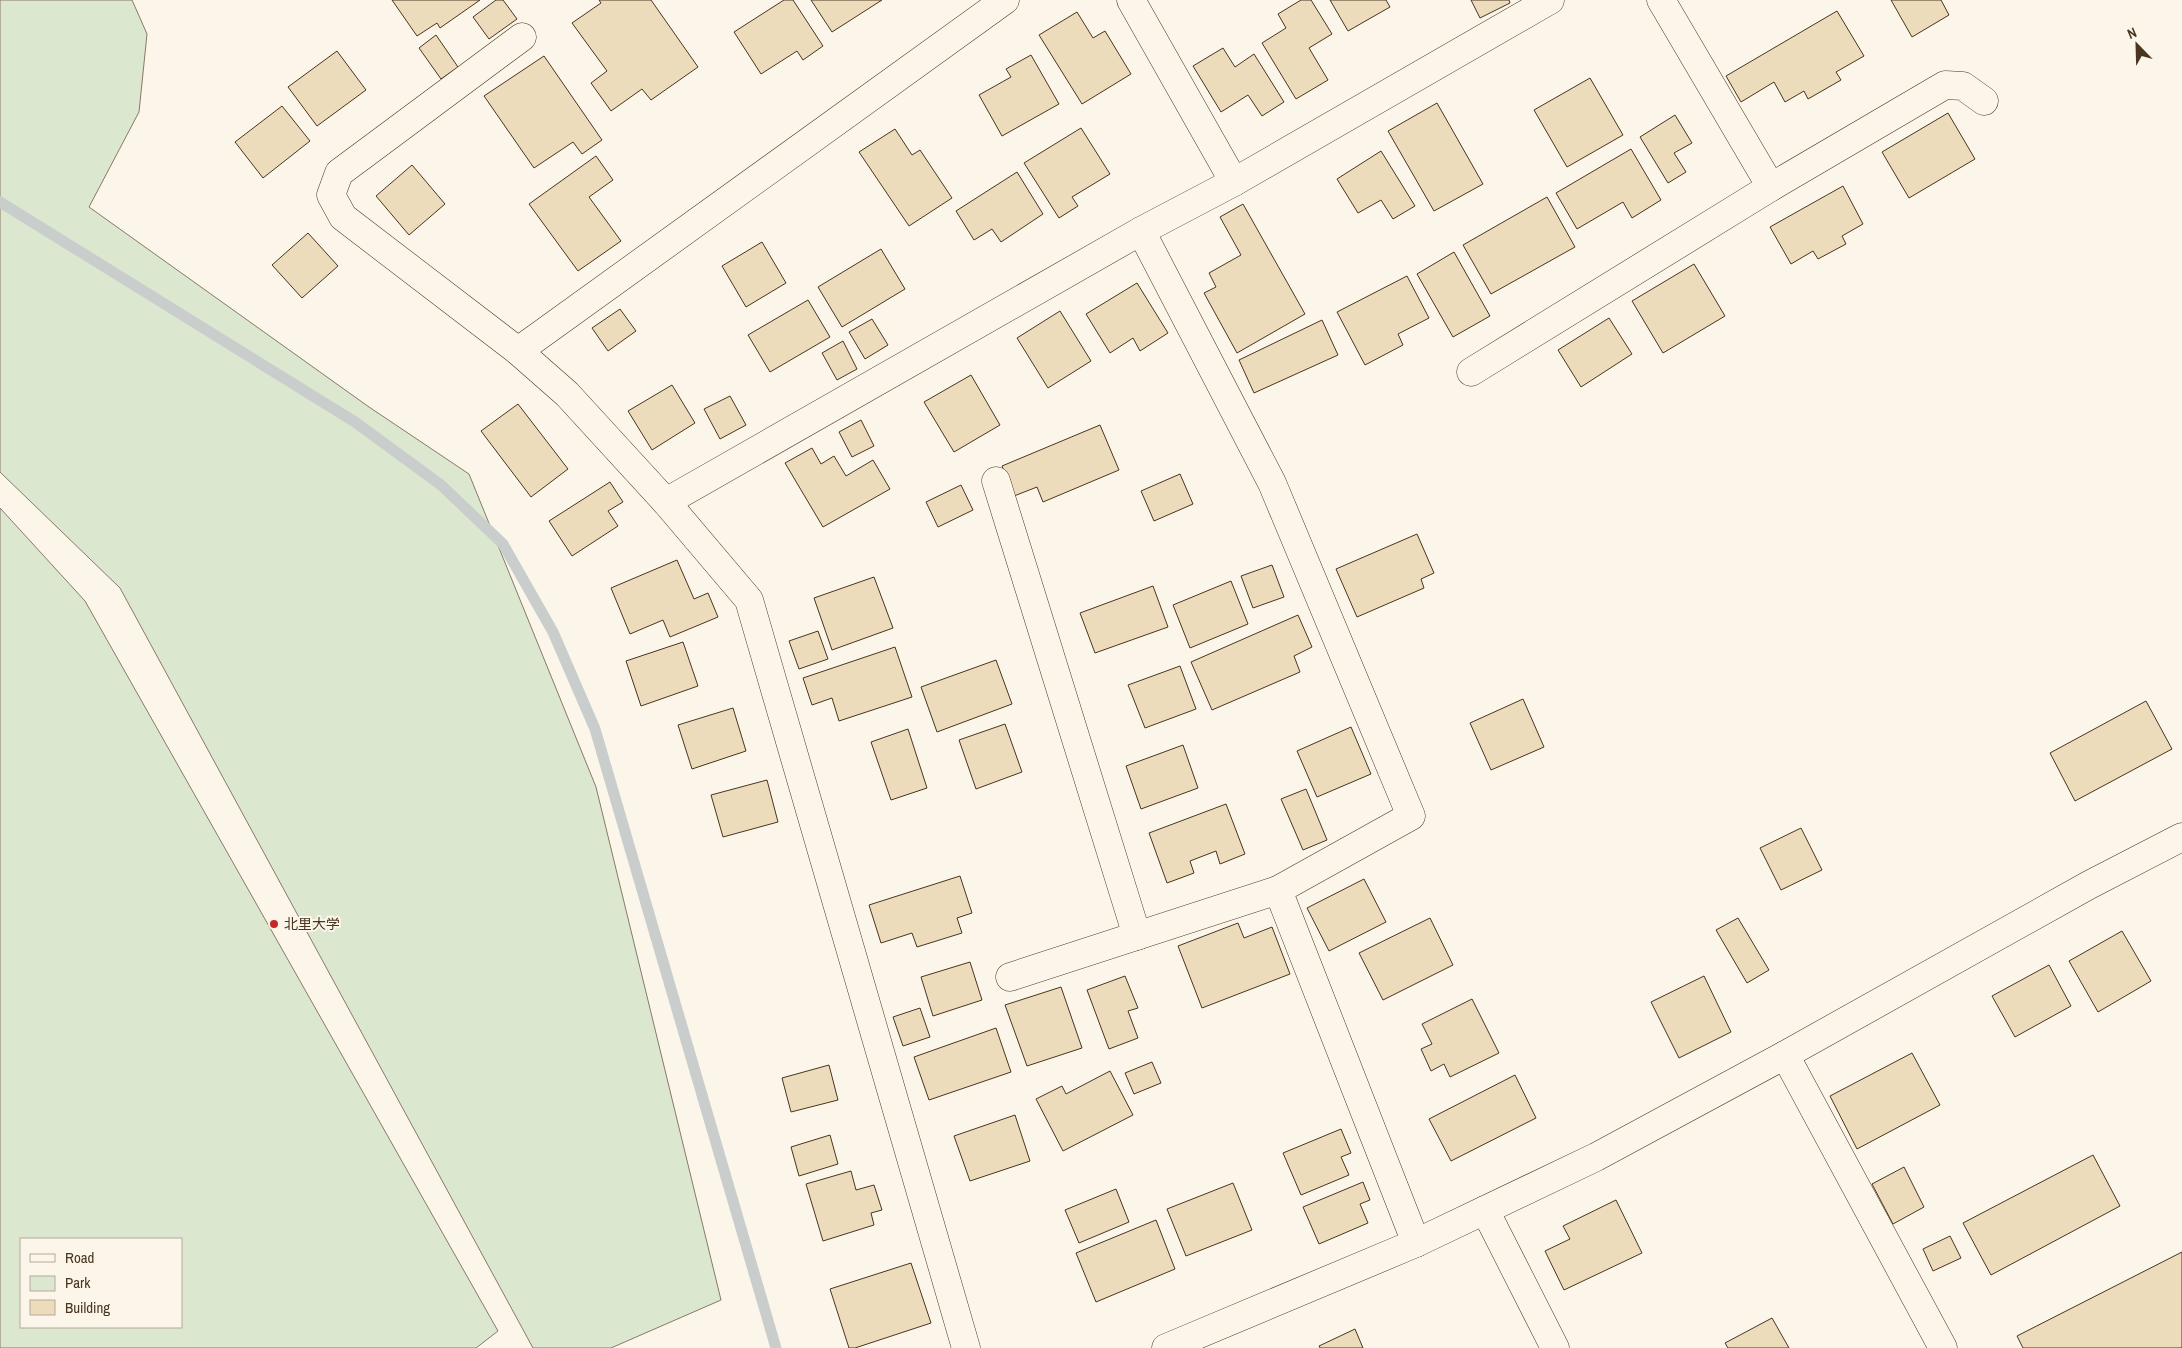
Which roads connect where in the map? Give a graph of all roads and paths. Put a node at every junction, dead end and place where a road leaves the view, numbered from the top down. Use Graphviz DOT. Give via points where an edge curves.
graph roads {
  1 [pos="1005,0"];
  2 [pos="1131,0"];
  3 [pos="1550,0"];
  4 [pos="1661,0"];
  5 [pos="522,37"];
  6 [pos="1984,101"];
  7 [pos="1234,182"];
  8 [pos="1771,187"];
  9 [pos="1141,231"];
  10 [pos="518,351"];
  11 [pos="1471,372"];
  12 [pos="996,481"];
  13 [pos="666,502"];
  14 [pos="2182,837"];
  15 [pos="1278,890"];
  16 [pos="1137,936"];
  17 [pos="1010,977"];
  18 [pos="1784,1055"];
  19 [pos="1485,1210"];
  20 [pos="1416,1243"];
  21 [pos="966,1348"];
  22 [pos="1166,1348"];
  23 [pos="1555,1348"];
  24 [pos="1943,1348"];
  1 -- 10 [label="street"];
  2 -- 7 [label="street"];
  3 -- 7 [label="street"];
  4 -- 8 [label="street"];
  5 -- 10 [label="street" via="339,173 331,195 343,217"];
  6 -- 8 [label="street" via="1963,86 1945,85"];
  7 -- 9 [label="street"];
  8 -- 11 [label="street"];
  9 -- 13 [label="street"];
  9 -- 15 [label="street" via="1272,483 1411,816"];
  10 -- 13 [label="street" via="567,394"];
  12 -- 16 [label="street"];
  13 -- 21 [label="street" via="749,600"];
  14 -- 18 [label="street" via="2089,885"];
  15 -- 16 [label="street"];
  15 -- 20 [label="street"];
  16 -- 17 [label="street"];
  18 -- 19 [label="street" via="1596,1156"];
  18 -- 24 [label="street"];
  19 -- 20 [label="street"];
  19 -- 23 [label="street"];
  20 -- 22 [label="street"];
}
